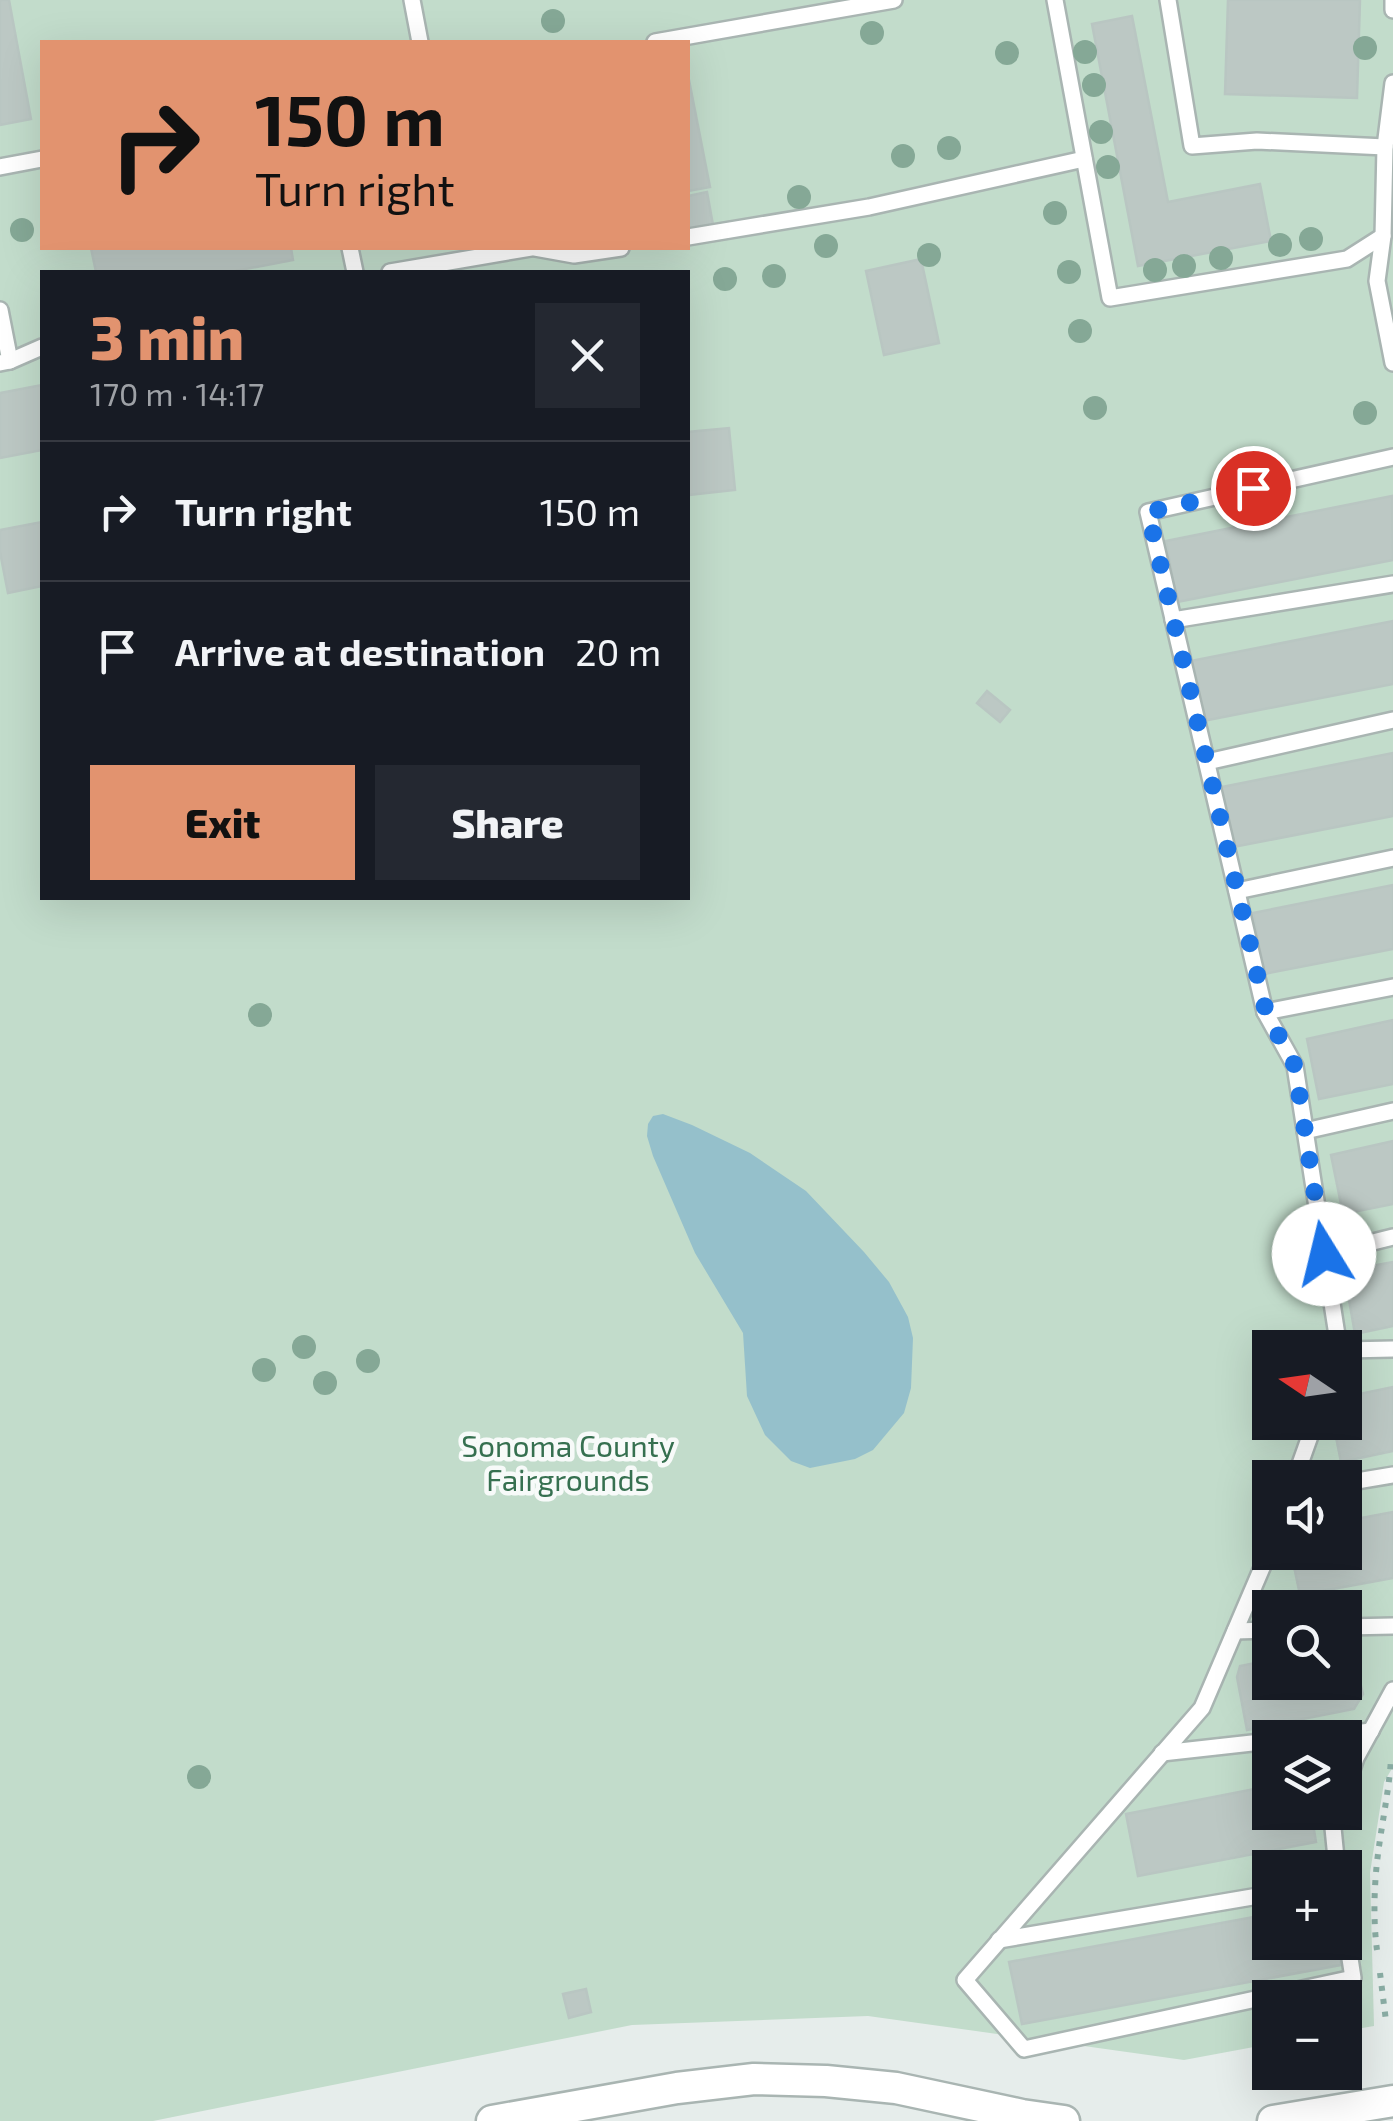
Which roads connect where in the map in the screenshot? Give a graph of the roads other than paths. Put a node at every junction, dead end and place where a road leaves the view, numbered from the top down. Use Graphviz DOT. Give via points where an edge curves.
graph roads {
  1 [pos="412,0"];
  2 [pos="894,0"];
  3 [pos="1055,0"];
  4 [pos="1168,0"];
  5 [pos="1393,0"];
  6 [pos="1393,10"];
  7 [pos="420,40"];
  8 [pos="666,40"];
  9 [pos="1393,83"];
  10 [pos="1385,147"];
  11 [pos="40,159"];
  12 [pos="1084,159"];
  13 [pos="0,167"];
  14 [pos="1382,236"];
  15 [pos="690,237"];
  16 [pos="521,250"];
  17 [pos="545,250"];
  18 [pos="608,250"];
  19 [pos="402,270"];
  20 [pos="0,310"];
  21 [pos="40,348"];
  22 [pos="5,362"];
  23 [pos="1393,363"];
  24 [pos="1393,457"];
  25 [pos="1393,584"];
  26 [pos="1173,620"];
  27 [pos="1393,720"];
  28 [pos="1207,762"];
  29 [pos="1393,858"];
  30 [pos="1237,891"];
  31 [pos="1393,988"];
  32 [pos="1266,1012"];
  33 [pos="1393,1111"];
  34 [pos="1305,1131"];
  35 [pos="1393,1237"];
  36 [pos="1324,1254"];
  37 [pos="1338,1330"];
  38 [pos="1362,1349"];
  39 [pos="1393,1349"];
  40 [pos="1393,1474"];
  41 [pos="1362,1480"];
  42 [pos="1261,1570"];
  43 [pos="1393,1626"];
  44 [pos="1362,1627"];
  45 [pos="1252,1630"];
  46 [pos="1234,1631"];
  47 [pos="1393,1690"];
  48 [pos="1371,1731"];
  49 [pos="1362,1732"];
  50 [pos="1252,1744"];
  51 [pos="1362,1747"];
  52 [pos="1162,1752"];
  53 [pos="1252,1897"];
  54 [pos="999,1940"];
  55 [pos="1350,1960"];
  56 [pos="1393,2101"];
  57 [pos="492,2121"];
  58 [pos="1064,2121"];
  59 [pos="1273,2121"];
  1 -- 7 [label="lane"];
  2 -- 8 [label="lane"];
  3 -- 12 [label="lane"];
  4 -- 10 [label="lane" via="1192,146 1257,141"];
  5 -- 6 [label="lane"];
  9 -- 10 [label="lane"];
  10 -- 14 [label="lane"];
  11 -- 13 [label="lane"];
  12 -- 14 [label="lane" via="1110,298 1347,259"];
  12 -- 15 [label="lane" via="869,207"];
  14 -- 23 [label="lane" via="1377,281"];
  16 -- 19 [label="lane"];
  17 -- 18 [label="lane"];
  20 -- 22 [label="lane"];
  21 -- 22 [label="lane"];
  24 -- 26 [label="lane" via="1148,512"];
  25 -- 26 [label="lane"];
  26 -- 28 [label="lane"];
  27 -- 28 [label="lane"];
  28 -- 30 [label="lane"];
  29 -- 30 [label="lane"];
  30 -- 32 [label="lane"];
  31 -- 32 [label="lane"];
  32 -- 34 [label="lane" via="1295,1066"];
  33 -- 34 [label="lane"];
  34 -- 36 [label="lane"];
  35 -- 36 [label="lane"];
  36 -- 37 [label="lane"];
  38 -- 39 [label="lane"];
  40 -- 41 [label="lane"];
  42 -- 46 [label="lane"];
  43 -- 44 [label="lane"];
  45 -- 46 [label="lane"];
  46 -- 52 [label="lane" via="1202,1708"];
  47 -- 48 [label="lane"];
  48 -- 49 [label="lane"];
  48 -- 51 [label="lane"];
  50 -- 52 [label="lane"];
  52 -- 54 [label="lane"];
  53 -- 54 [label="lane"];
  54 -- 55 [label="lane" via="965,1980 1024,2049 1353,1978"];
  56 -- 59 [label="street"];
  57 -- 58 [label="street" via="754,2079 896,2088"];
}
